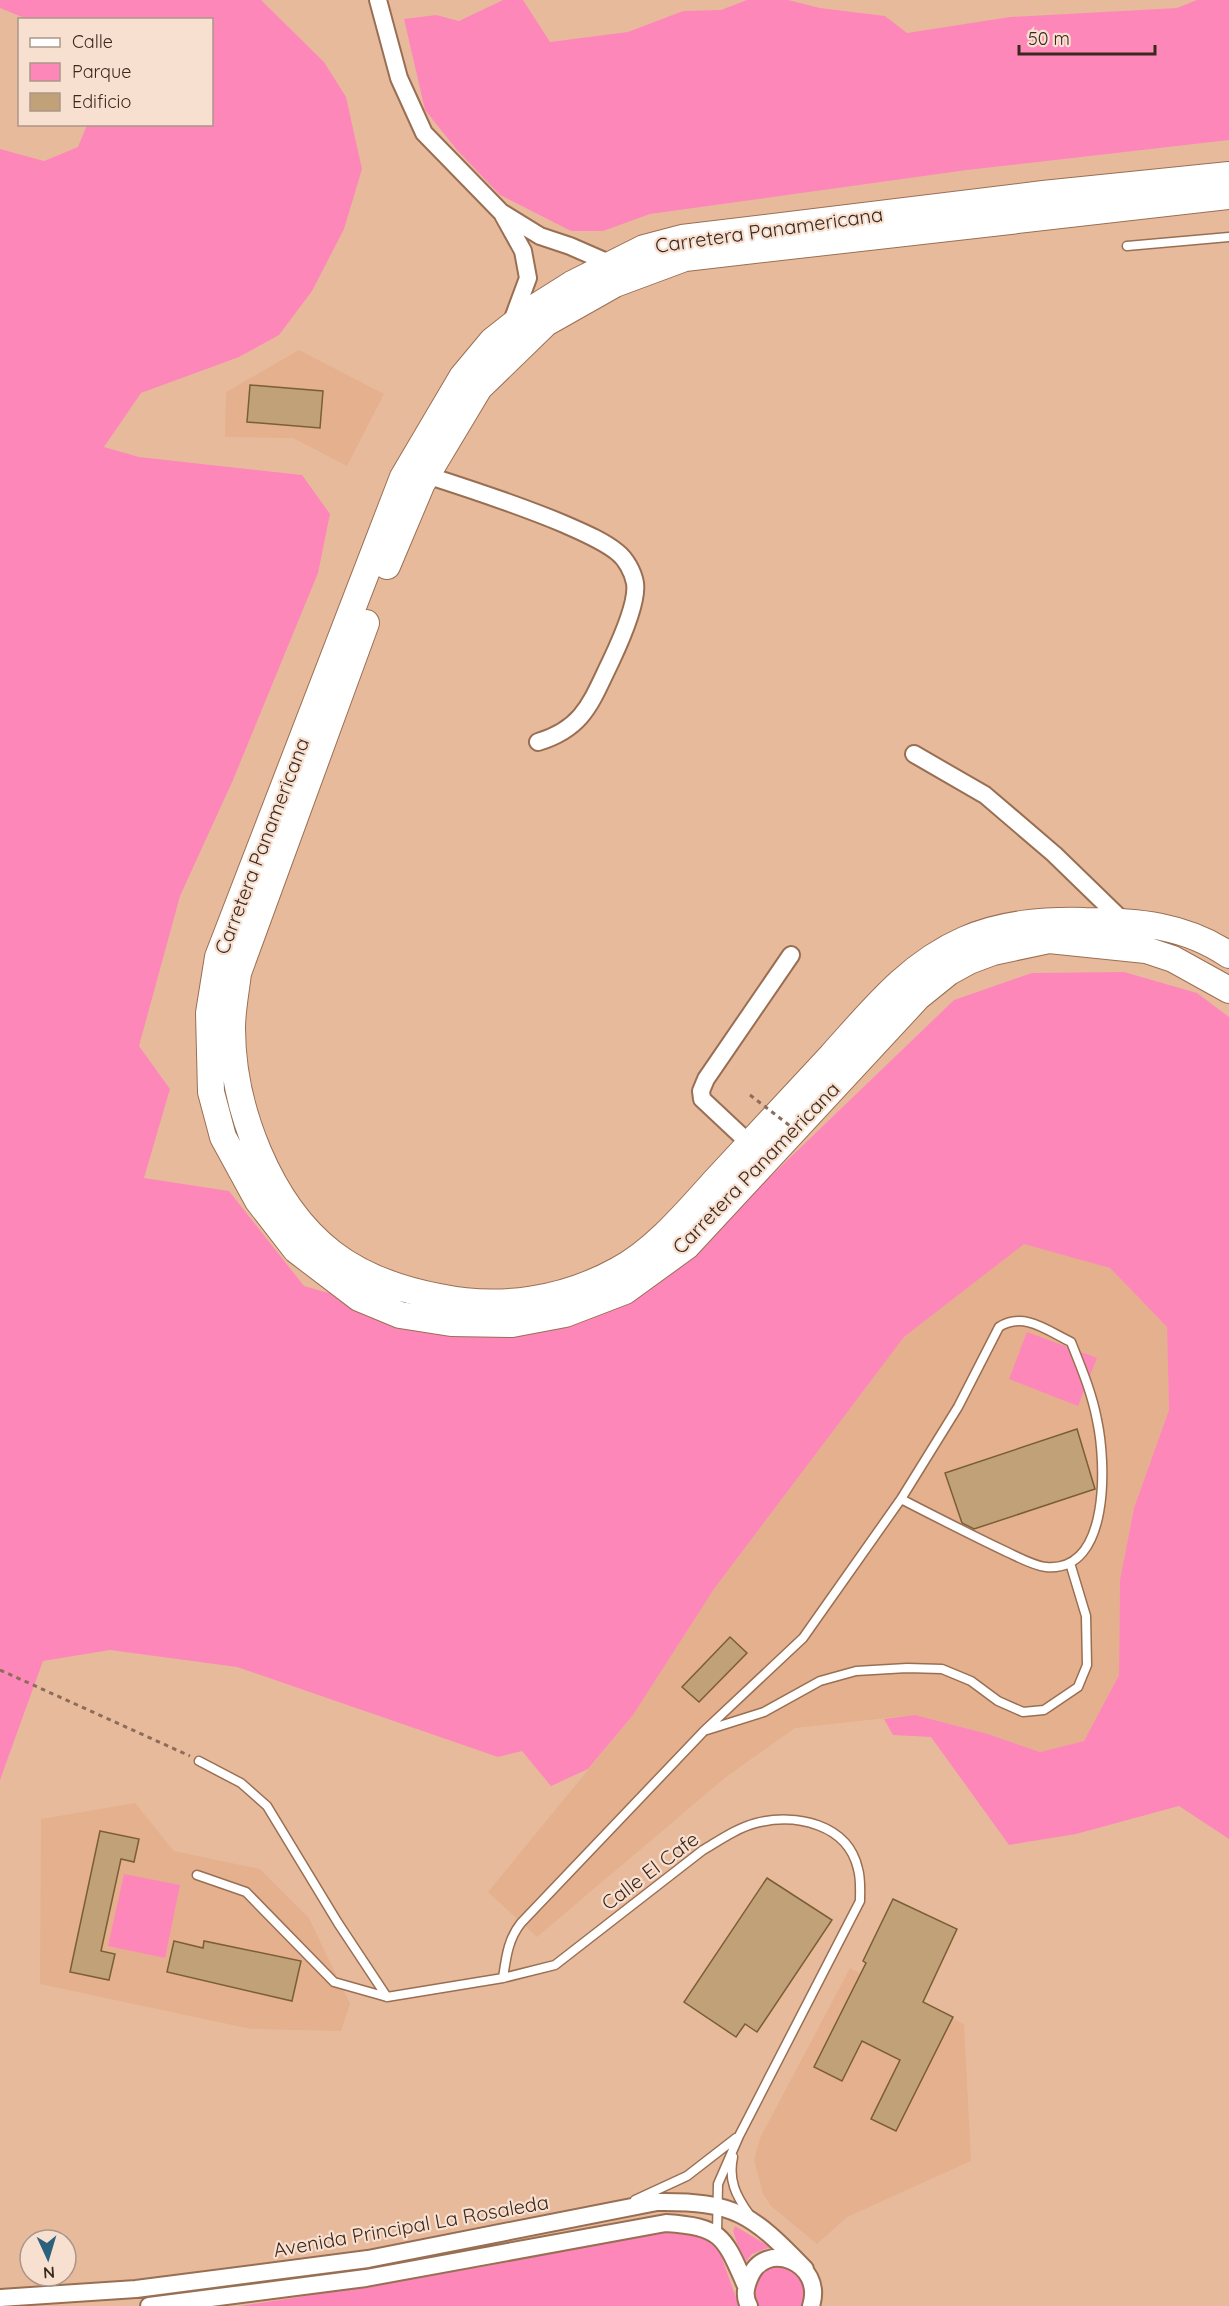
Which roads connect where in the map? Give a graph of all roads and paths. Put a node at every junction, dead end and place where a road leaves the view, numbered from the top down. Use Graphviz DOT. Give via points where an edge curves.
graph roads {
  1 [pos="378,0"];
  2 [pos="1229,175"];
  3 [pos="1229,196"];
  4 [pos="501,212"];
  5 [pos="1229,237"];
  6 [pos="1127,246"];
  7 [pos="609,264"];
  8 [pos="509,327"];
  9 [pos="426,475"];
  10 [pos="538,742"];
  11 [pos="914,754"];
  12 [pos="1123,921"];
  13 [pos="791,955"];
  14 [pos="1229,955"];
  15 [pos="1229,990"];
  16 [pos="750,1095"];
  17 [pos="798,1132"];
  18 [pos="750,1144"];
  19 [pos="901,1499"];
  20 [pos="1070,1563"];
  21 [pos="0,1670"];
  22 [pos="704,1731"];
  23 [pos="200,1761"];
  24 [pos="197,1875"];
  25 [pos="503,1978"];
  26 [pos="387,1997"];
  27 [pos="739,2136"];
  28 [pos="717,2205"];
  29 [pos="615,2208"];
  30 [pos="754,2222"];
  31 [pos="717,2233"];
  32 [pos="805,2270"];
  33 [pos="746,2286"];
  34 [pos="0,2298"];
  35 [pos="149,2306"];
  36 [pos="749,2306"];
  37 [pos="811,2306"];
  1 -- 4 [label="street" via="399,78 424,133"];
  2 -- 7 [label="main road, Carretera Panamericana" via="682,238 644,248"];
  3 -- 9 [label="main road, Carretera Panamericana" via="685,258 650,269 581,301 546,323 479,388"];
  4 -- 7 [label="street" via="540,236"];
  4 -- 8 [label="street" via="523,251 528,278"];
  5 -- 6 [label="lane"];
  7 -- 8 [label="main road, Carretera Panamericana"];
  8 -- 15 [label="main road, Carretera Panamericana" via="462,377 403,477 218,957 209,1013 211,1092 223,1137 253,1191 296,1250 359,1298 400,1315 451,1323 512,1324 565,1314 625,1291 687,1246 918,997 949,972 969,962 993,952 1049,940 1116,945 1173,959"];
  9 -- 10 [label="street" via="512,502 589,535 617,552 629,566 636,585 625,633 607,668 578,722 560,736"];
  9 -- 18 [label="main road, Carretera Panamericana" via="381,580 238,973 232,1028 240,1093 248,1128 266,1167 295,1215 332,1253 378,1280 465,1303 516,1302 565,1294 621,1269 674,1226"];
  11 -- 12 [label="street" via="986,795"];
  12 -- 14 [label="main road, Carretera Panamericana" via="1188,933"];
  12 -- 18 [label="main road, Carretera Panamericana" via="1050,920 1018,925 987,931 941,952 906,974"];
  13 -- 18 [label="street" via="701,1091 702,1099"];
  16 -- 17 [label="path, bridge"];
  19 -- 20 [label="lane" via="1019,1557 1046,1567"];
  19 -- 20 [label="lane" via="958,1407 999,1327 1008,1321 1024,1320 1071,1342 1097,1420 1102,1448 1099,1520 1089,1546"];
  19 -- 22 [label="lane" via="803,1638"];
  20 -- 22 [label="lane" via="1086,1616 1088,1665 1078,1687 1044,1710 1023,1712 942,1669 897,1668 856,1671 820,1681 764,1712"];
  21 -- 23 [label="path"];
  22 -- 25 [label="lane" via="514,1931"];
  23 -- 26 [label="lane" via="241,1783 267,1806"];
  24 -- 26 [label="lane, Calle El Cafe" via="246,1892 334,1982"];
  25 -- 26 [label="lane, Calle El Cafe"];
  25 -- 27 [label="lane, Calle El Cafe" via="555,1965 728,1834 756,1823 782,1820 812,1821 831,1832 847,1844 858,1869 860,1901"];
  27 -- 28 [label="lane" via="718,2184"];
  27 -- 29 [label="lane" via="687,2176"];
  27 -- 30 [label="lane" via="730,2170 732,2184"];
  28 -- 29 [label="street, Avenida Principal La Rosaleda" via="657,2202"];
  28 -- 30 [label="street, Avenida Principal La Rosaleda"];
  28 -- 31 [label="lane"];
  29 -- 34 [label="street, Avenida Principal La Rosaleda" via="368,2259 136,2289"];
  30 -- 32 [label="street, Avenida Principal La Rosaleda"];
  31 -- 33 [label="street"];
  31 -- 35 [label="street, Avenida Principal La Rosaleda" via="694,2225 666,2223 366,2278"];
  32 -- 33 [label="street" via="788,2259 768,2260 752,2271"];
  32 -- 37 [label="street" via="813,2286"];
  33 -- 36 [label="street"];
}
